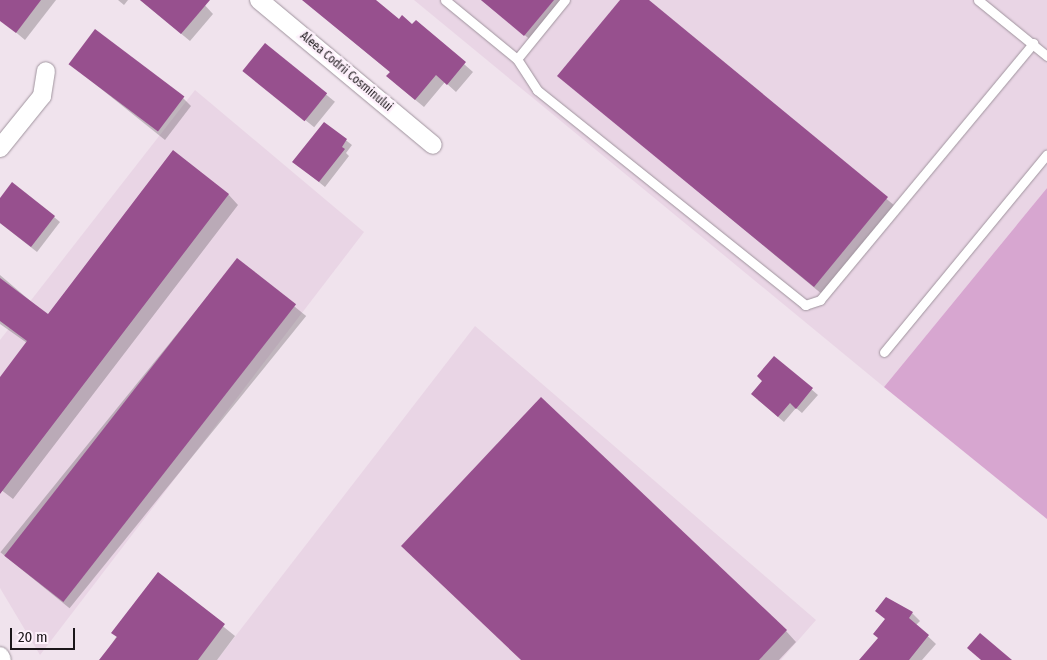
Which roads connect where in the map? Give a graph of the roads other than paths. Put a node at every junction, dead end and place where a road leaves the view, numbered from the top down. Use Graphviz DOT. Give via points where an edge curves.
graph roads {
  1 [pos="258,0"];
  2 [pos="445,0"];
  3 [pos="565,0"];
  4 [pos="978,0"];
  5 [pos="1032,43"];
  6 [pos="1047,56"];
  7 [pos="516,59"];
  8 [pos="46,71"];
  9 [pos="433,145"];
  10 [pos="0,148"];
  11 [pos="1047,154"];
  12 [pos="884,352"];
  13 [pos="0,656"];
  14 [pos="2,660"];
  1 -- 9 [label="street, Aleea Codrii Cosminului"];
  2 -- 7 [label="lane"];
  3 -- 7 [label="lane"];
  4 -- 5 [label="lane"];
  5 -- 6 [label="lane"];
  5 -- 7 [label="lane" via="812,305 799,301 537,90"];
  8 -- 10 [label="street" via="42,96"];
  11 -- 12 [label="lane"];
  13 -- 14 [label="street"];
}
